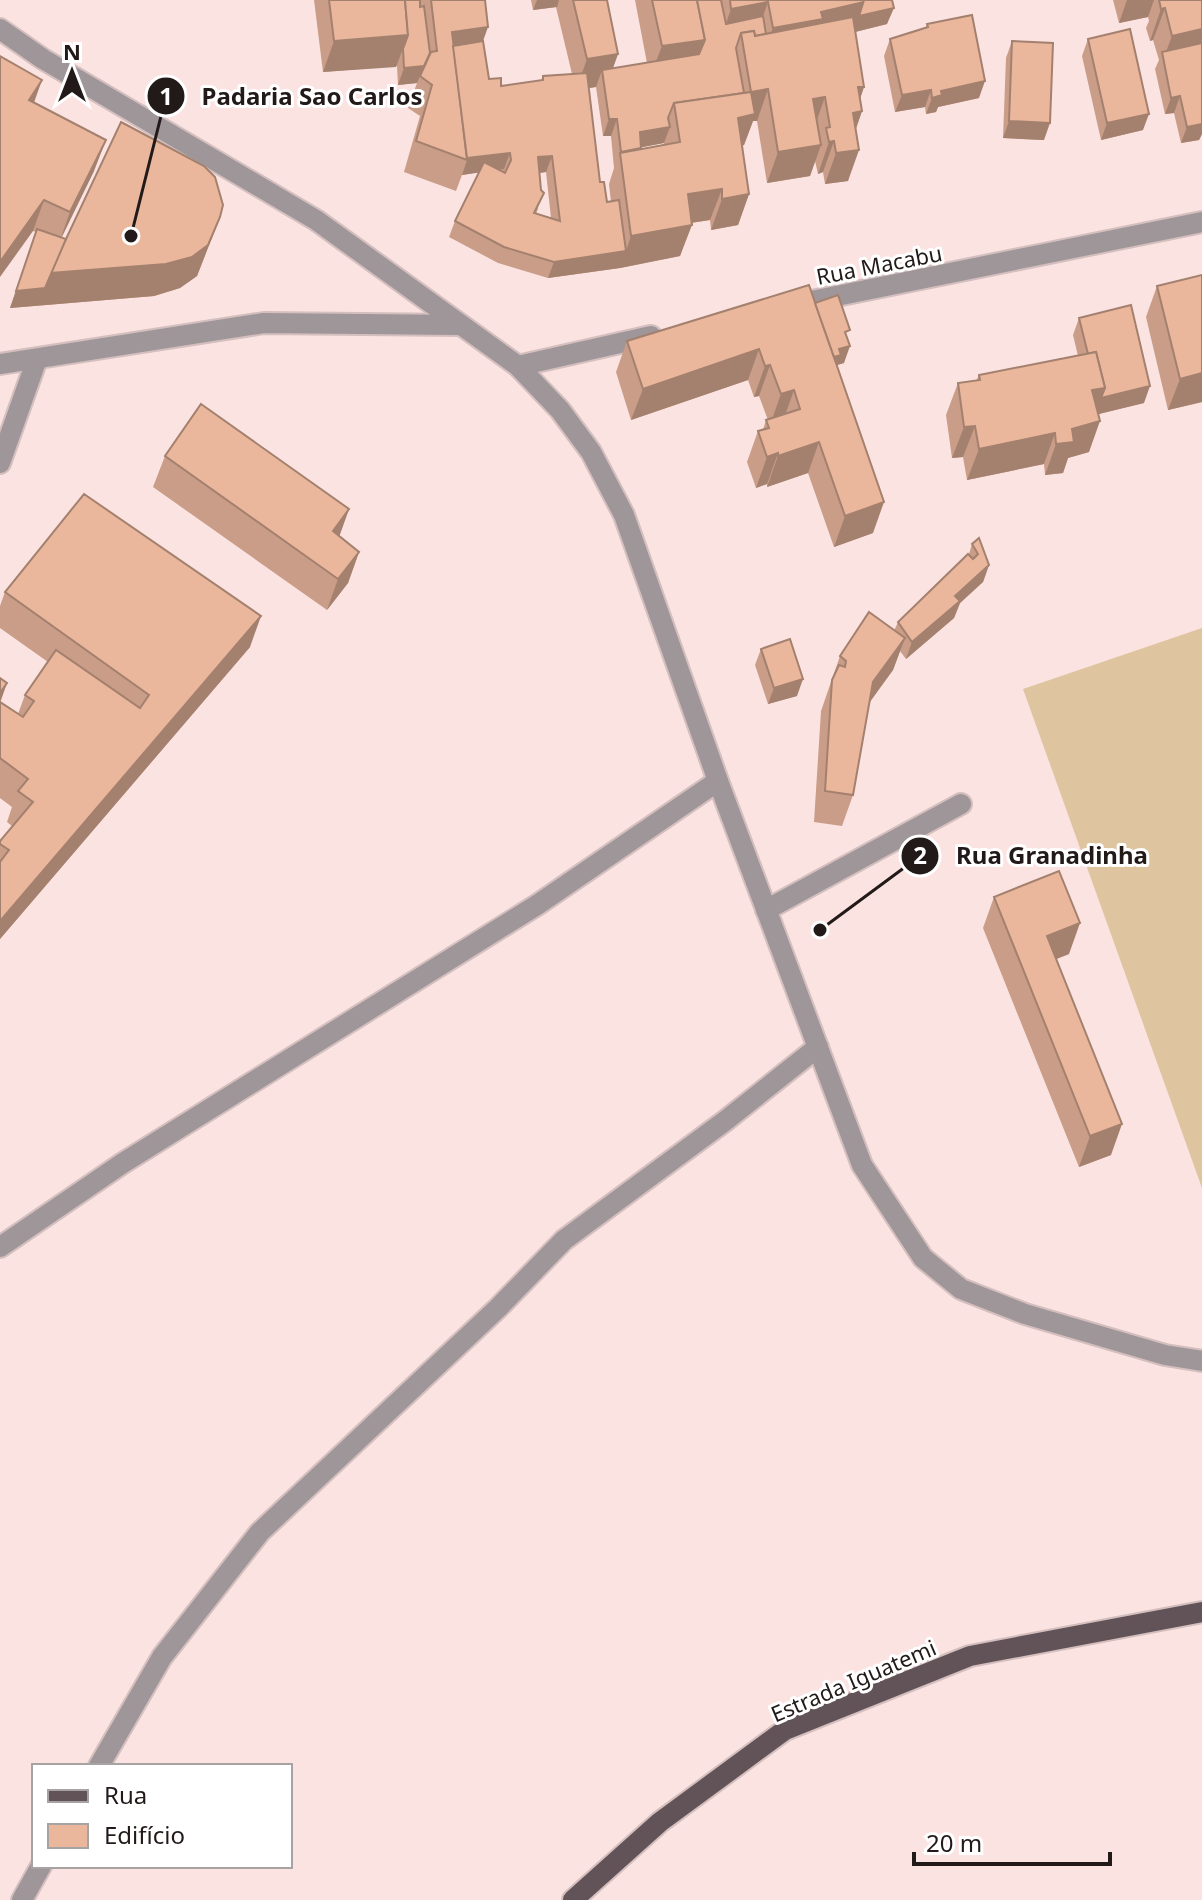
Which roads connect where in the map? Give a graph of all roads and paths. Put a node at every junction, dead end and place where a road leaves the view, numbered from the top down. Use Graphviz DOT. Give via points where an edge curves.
graph roads {
  1 [pos="0,29"];
  2 [pos="1202,222"];
  3 [pos="774,309"];
  4 [pos="460,325"];
  5 [pos="672,331"];
  6 [pos="37,359"];
  7 [pos="0,364"];
  8 [pos="518,366"];
  9 [pos="0,463"];
  10 [pos="718,781"];
  11 [pos="961,804"];
  12 [pos="766,910"];
  13 [pos="818,1047"];
  14 [pos="0,1247"];
  15 [pos="1202,1361"];
  16 [pos="1202,1612"];
  17 [pos="100,1764"];
  18 [pos="40,1868"];
  19 [pos="22,1900"];
  20 [pos="573,1900"];
  1 -- 4 [label="street" via="316,220"];
  2 -- 3 [label="street, Rua Macabu"];
  4 -- 6 [label="street" via="264,323"];
  4 -- 8 [label="street"];
  5 -- 8 [label="street"];
  6 -- 7 [label="street"];
  6 -- 9 [label="street"];
  8 -- 10 [label="street" via="591,452 624,515"];
  10 -- 12 [label="street"];
  10 -- 14 [label="street" via="537,905 123,1163"];
  11 -- 12 [label="street"];
  12 -- 13 [label="street"];
  13 -- 15 [label="street" via="862,1165 923,1258 961,1289 1025,1314"];
  13 -- 17 [label="street" via="564,1240 260,1532 162,1657"];
  16 -- 20 [label="main road, Estrada Iguatemi" via="970,1656 785,1730 660,1822"];
  18 -- 19 [label="street"];
}
